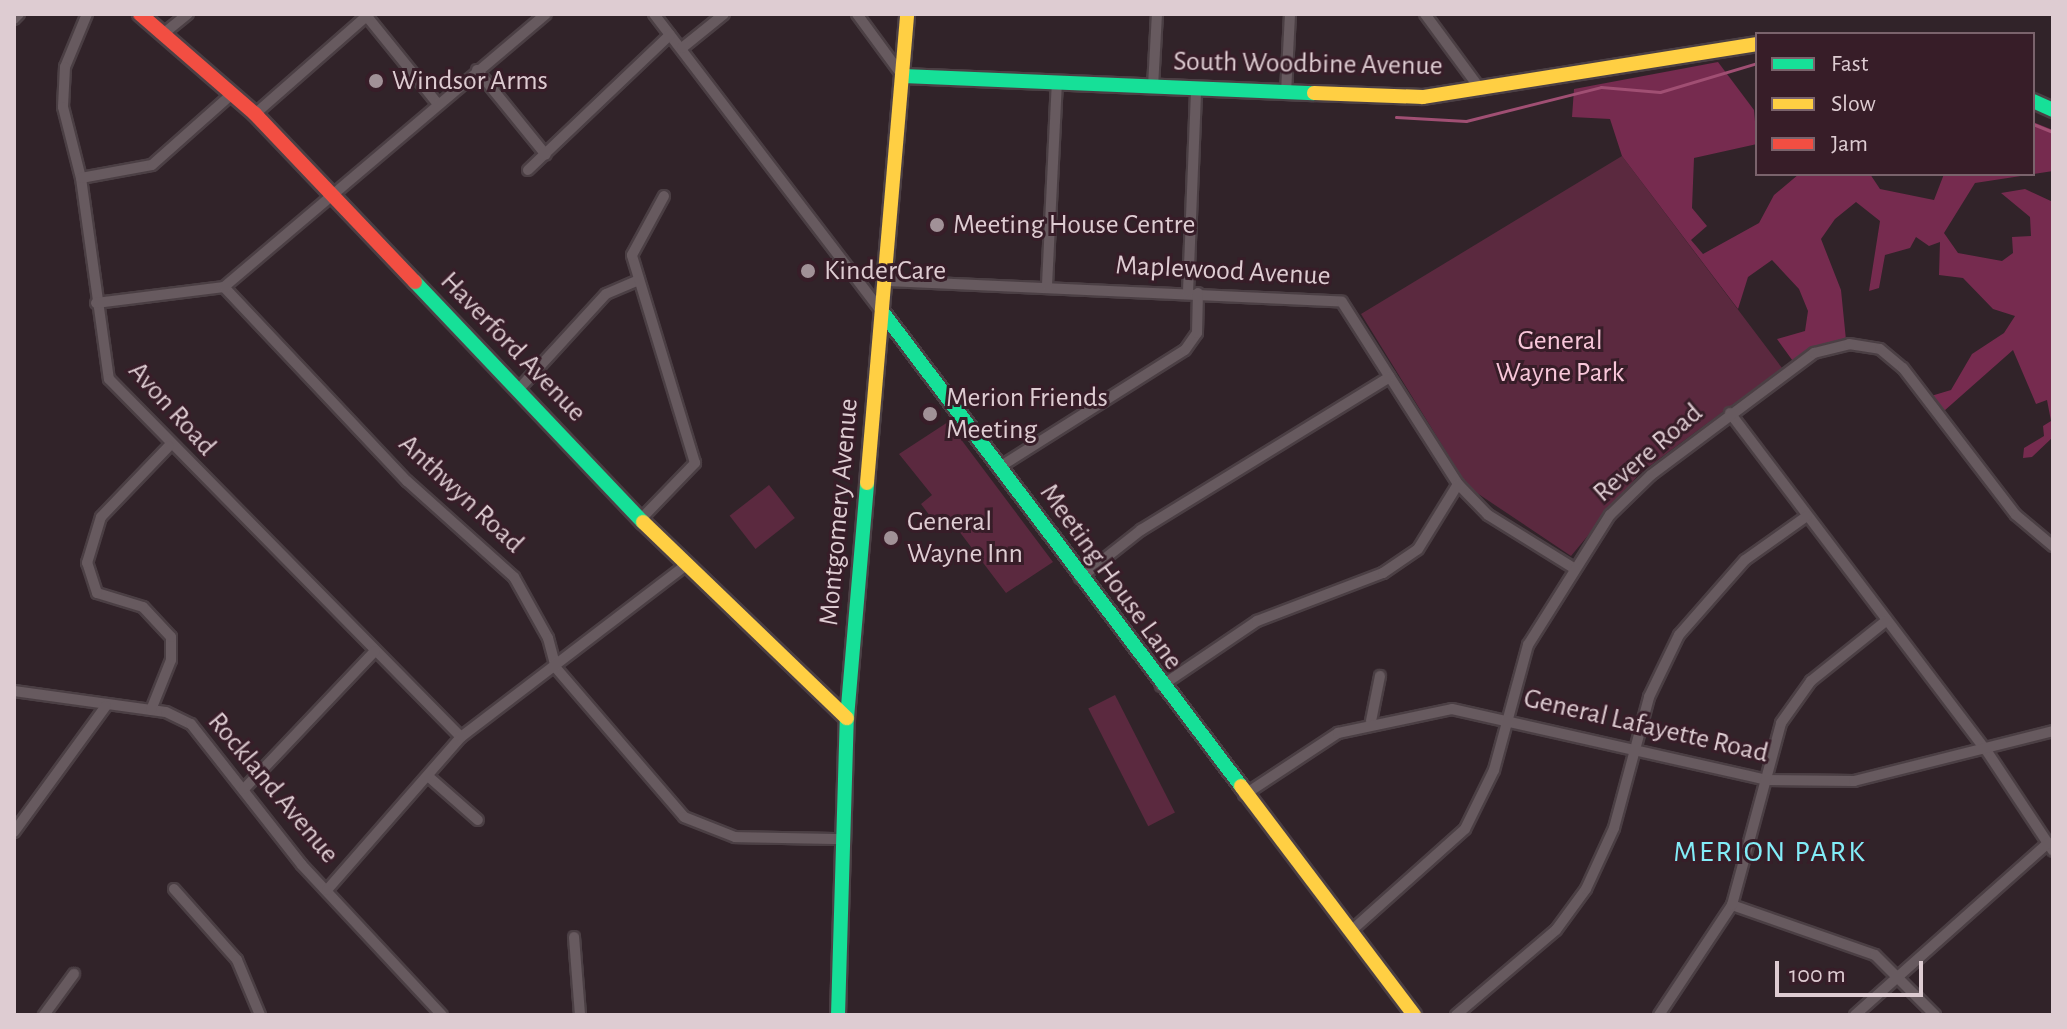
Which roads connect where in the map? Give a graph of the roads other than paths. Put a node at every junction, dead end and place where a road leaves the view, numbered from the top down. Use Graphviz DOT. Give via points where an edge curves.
graph roads {
  1 [pos="19,14"];
  2 [pos="87,14"];
  3 [pos="140,14"];
  4 [pos="188,14"];
  5 [pos="546,14"];
  6 [pos="654,14"];
  7 [pos="724,14"];
  8 [pos="857,14"];
  9 [pos="907,14"];
  10 [pos="1157,14"];
  11 [pos="1290,14"];
  12 [pos="367,15"];
  13 [pos="1430,16"];
  14 [pos="14,19"];
  15 [pos="163,34"];
  16 [pos="670,35"];
  17 [pos="1755,44"];
  18 [pos="682,48"];
  19 [pos="477,70"];
  20 [pos="903,76"];
  21 [pos="1057,84"];
  22 [pos="1153,87"];
  23 [pos="1196,89"];
  24 [pos="1481,90"];
  25 [pos="233,93"];
  26 [pos="1286,93"];
  27 [pos="437,103"];
  28 [pos="255,114"];
  29 [pos="546,155"];
  30 [pos="528,170"];
  31 [pos="81,178"];
  32 [pos="330,192"];
  33 [pos="664,196"];
  34 [pos="639,280"];
  35 [pos="887,281"];
  36 [pos="1047,285"];
  37 [pos="224,287"];
  38 [pos="1193,293"];
  39 [pos="96,303"];
  40 [pos="884,314"];
  41 [pos="1390,377"];
  42 [pos="518,390"];
  43 [pos="1730,413"];
  44 [pos="169,446"];
  45 [pos="998,468"];
  46 [pos="1458,484"];
  47 [pos="1807,516"];
  48 [pos="641,519"];
  49 [pos="2053,546"];
  50 [pos="685,566"];
  51 [pos="1572,567"];
  52 [pos="1080,578"];
  53 [pos="1886,621"];
  54 [pos="375,651"];
  55 [pos="556,668"];
  56 [pos="1380,676"];
  57 [pos="1160,687"];
  58 [pos="14,691"];
  59 [pos="106,706"];
  60 [pos="151,710"];
  61 [pos="847,718"];
  62 [pos="1507,718"];
  63 [pos="1371,721"];
  64 [pos="2053,731"];
  65 [pos="461,737"];
  66 [pos="1637,749"];
  67 [pos="1986,750"];
  68 [pos="429,777"];
  69 [pos="1766,780"];
  70 [pos="244,789"];
  71 [pos="1244,795"];
  72 [pos="478,820"];
  73 [pos="14,832"];
  74 [pos="842,839"];
  75 [pos="2051,847"];
  76 [pos="174,889"];
  77 [pos="327,890"];
  78 [pos="1732,905"];
  79 [pos="1351,931"];
  80 [pos="574,937"];
  81 [pos="74,974"];
  82 [pos="1900,975"];
  83 [pos="44,1015"];
  84 [pos="260,1015"];
  85 [pos="442,1015"];
  86 [pos="580,1015"];
  87 [pos="838,1015"];
  88 [pos="1414,1015"];
  89 [pos="1456,1015"];
  90 [pos="1659,1015"];
  91 [pos="1855,1015"];
  92 [pos="1935,1015"];
  1 -- 14 [label="street"];
  2 -- 31 [label="street, Avon Road" via="62,84"];
  3 -- 15 [label="street, Haverford Avenue"];
  4 -- 15 [label="street"];
  5 -- 19 [label="street"];
  6 -- 16 [label="street, Meeting House Lane"];
  7 -- 18 [label="street"];
  8 -- 20 [label="street"];
  9 -- 20 [label="street, Montgomery Avenue"];
  10 -- 22 [label="street"];
  11 -- 26 [label="street"];
  12 -- 27 [label="street"];
  12 -- 28 [label="street"];
  13 -- 24 [label="street"];
  15 -- 25 [label="street, Haverford Avenue"];
  16 -- 18 [label="street, Meeting House Lane"];
  16 -- 29 [label="street"];
  17 -- 24 [label="street, South Woodbine Avenue"];
  18 -- 40 [label="street, Meeting House Lane"];
  19 -- 27 [label="street"];
  19 -- 29 [label="street"];
  20 -- 21 [label="street, South Woodbine Avenue"];
  20 -- 35 [label="street, Montgomery Avenue"];
  21 -- 22 [label="street, South Woodbine Avenue"];
  21 -- 36 [label="street"];
  22 -- 23 [label="street, South Woodbine Avenue"];
  23 -- 26 [label="street, South Woodbine Avenue"];
  23 -- 38 [label="street"];
  24 -- 26 [label="street, South Woodbine Avenue" via="1423,97"];
  25 -- 28 [label="street, Haverford Avenue"];
  25 -- 31 [label="street" via="152,165"];
  27 -- 32 [label="street"];
  28 -- 32 [label="street, Haverford Avenue"];
  29 -- 30 [label="street"];
  31 -- 39 [label="street, Avon Road"];
  32 -- 37 [label="street"];
  32 -- 42 [label="street, Haverford Avenue"];
  33 -- 34 [label="street" via="633,244"];
  34 -- 42 [label="street" via="606,294"];
  34 -- 48 [label="street" via="695,463"];
  35 -- 36 [label="street, Maplewood Avenue"];
  35 -- 40 [label="street, Montgomery Avenue"];
  36 -- 38 [label="street, Maplewood Avenue"];
  37 -- 39 [label="street"];
  37 -- 55 [label="street, Anthwyn Road" via="407,481 514,577 548,638"];
  38 -- 41 [label="street, Maplewood Avenue" via="1342,302"];
  38 -- 45 [label="street" via="1197,333 1185,350"];
  39 -- 44 [label="street, Avon Road" via="109,379"];
  40 -- 45 [label="street, Meeting House Lane"];
  40 -- 61 [label="street, Montgomery Avenue"];
  41 -- 46 [label="street, Maplewood Avenue"];
  41 -- 52 [label="street" via="1141,530"];
  42 -- 48 [label="street, Haverford Avenue"];
  43 -- 47 [label="street"];
  43 -- 49 [label="street, Revere Road" via="1814,353 1834,345 1880,349 1903,368 2016,515"];
  43 -- 51 [label="street, Revere Road" via="1651,475"];
  44 -- 54 [label="street, Avon Road"];
  44 -- 60 [label="street" via="101,517 87,563 97,593 143,607 171,637 171,660"];
  45 -- 52 [label="street, Meeting House Lane"];
  46 -- 51 [label="street, Maplewood Avenue" via="1488,515"];
  46 -- 57 [label="street" via="1418,549 1383,573 1257,621"];
  47 -- 53 [label="street"];
  47 -- 66 [label="street" via="1745,560 1679,635 1649,697"];
  48 -- 50 [label="street, Haverford Avenue"];
  50 -- 55 [label="street"];
  50 -- 61 [label="street, Haverford Avenue"];
  51 -- 62 [label="street, Revere Road" via="1528,645"];
  52 -- 57 [label="street, Meeting House Lane"];
  53 -- 67 [label="street"];
  53 -- 69 [label="street" via="1811,681 1781,723"];
  54 -- 65 [label="street, Avon Road"];
  54 -- 70 [label="street"];
  55 -- 65 [label="street"];
  55 -- 74 [label="street, Anthwyn Road" via="660,792 708,832"];
  56 -- 63 [label="street"];
  57 -- 71 [label="street, Meeting House Lane"];
  58 -- 59 [label="street, Rockland Avenue"];
  59 -- 60 [label="street, Rockland Avenue"];
  59 -- 73 [label="street"];
  60 -- 70 [label="street, Rockland Avenue" via="191,724"];
  61 -- 74 [label="street, Montgomery Avenue"];
  62 -- 63 [label="street, General Lafayette Road" via="1452,709"];
  62 -- 66 [label="street, General Lafayette Road"];
  62 -- 79 [label="street, Revere Road" via="1494,770 1465,829"];
  63 -- 71 [label="street, General Lafayette Road" via="1293,757"];
  64 -- 67 [label="street, General Lafayette Road"];
  65 -- 68 [label="street"];
  66 -- 69 [label="street, General Lafayette Road"];
  66 -- 89 [label="street" via="1614,828 1586,889 1556,930"];
  67 -- 69 [label="street, General Lafayette Road" via="1854,781"];
  67 -- 75 [label="street"];
  68 -- 72 [label="street"];
  68 -- 77 [label="street"];
  69 -- 78 [label="street"];
  70 -- 77 [label="street, Rockland Avenue"];
  71 -- 79 [label="street, Meeting House Lane"];
  74 -- 87 [label="street, Montgomery Avenue"];
  75 -- 82 [label="street"];
  76 -- 84 [label="street" via="237,960"];
  77 -- 85 [label="street, Rockland Avenue"];
  78 -- 82 [label="street" via="1843,938"];
  78 -- 90 [label="street"];
  79 -- 88 [label="street, Meeting House Lane"];
  80 -- 86 [label="street"];
  81 -- 83 [label="street"];
  82 -- 91 [label="street"];
  82 -- 92 [label="street"];
}
